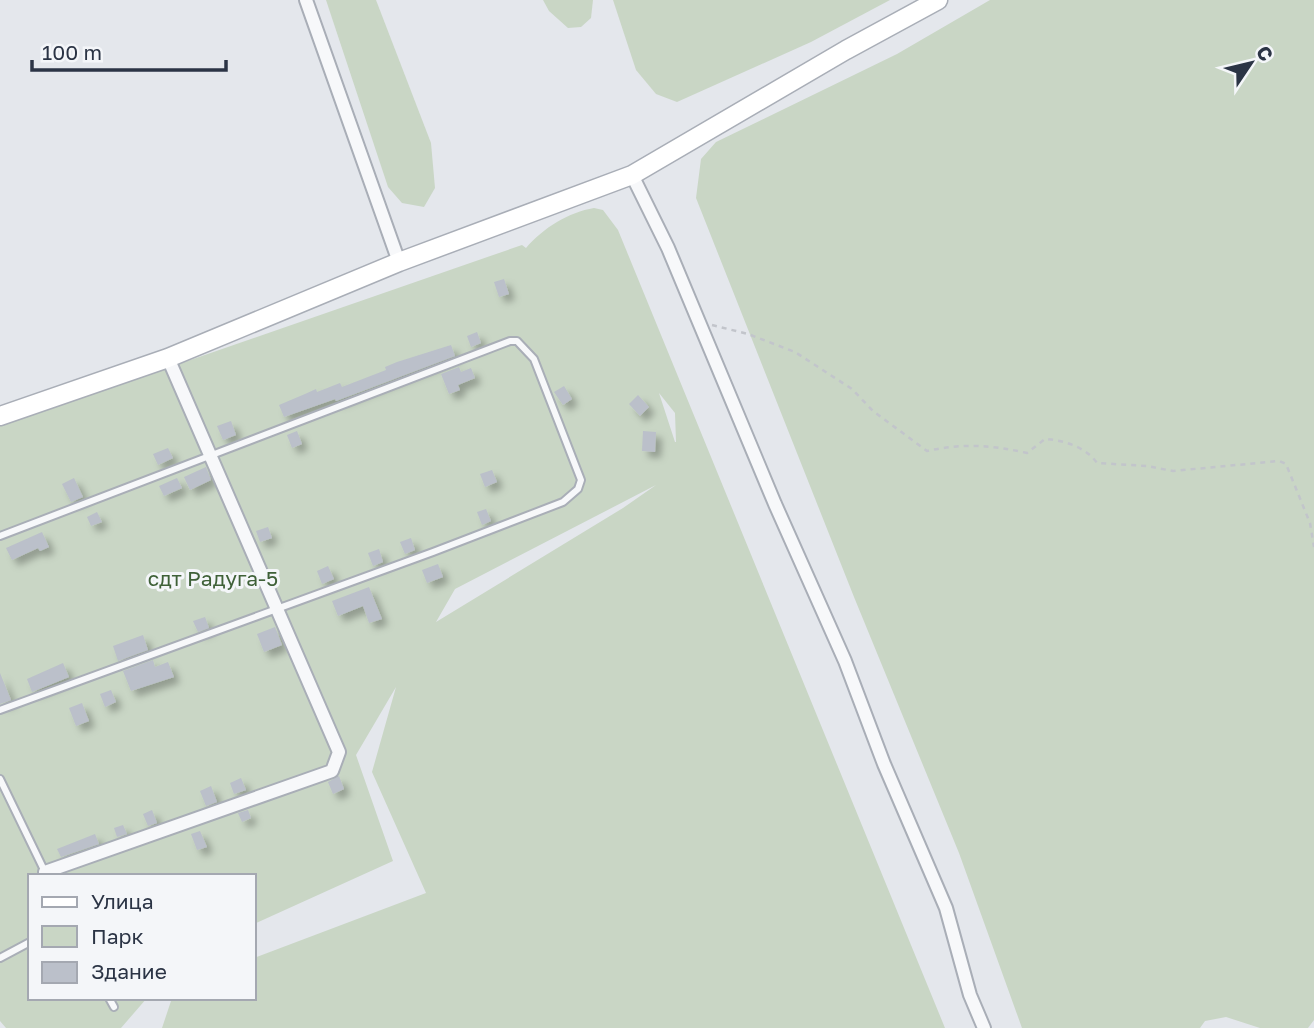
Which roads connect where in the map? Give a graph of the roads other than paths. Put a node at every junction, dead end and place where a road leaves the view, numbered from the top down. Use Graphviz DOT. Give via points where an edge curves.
graph roads {
  1 [pos="306,0"];
  2 [pos="938,0"];
  3 [pos="632,175"];
  4 [pos="399,262"];
  5 [pos="168,359"];
  6 [pos="0,416"];
  7 [pos="210,455"];
  8 [pos="0,536"];
  9 [pos="277,610"];
  10 [pos="0,710"];
  11 [pos="0,779"];
  12 [pos="10,799"];
  13 [pos="0,803"];
  14 [pos="46,874"];
  15 [pos="28,943"];
  16 [pos="0,958"];
  17 [pos="110,1000"];
  18 [pos="114,1007"];
  19 [pos="984,1028"];
  1 -- 4 [label="street"];
  2 -- 3 [label="street"];
  3 -- 4 [label="street"];
  3 -- 19 [label="street" via="668,248 845,661 946,908"];
  4 -- 5 [label="street"];
  5 -- 6 [label="street"];
  5 -- 7 [label="street"];
  7 -- 8 [label="lane"];
  7 -- 9 [label="street"];
  7 -- 9 [label="lane" via="510,341 517,341 534,359 581,480 571,497"];
  9 -- 10 [label="lane"];
  9 -- 14 [label="street" via="339,752 331,771"];
  11 -- 12 [label="lane"];
  12 -- 13 [label="lane"];
  12 -- 14 [label="lane"];
  15 -- 16 [label="lane"];
  17 -- 18 [label="lane"];
}
